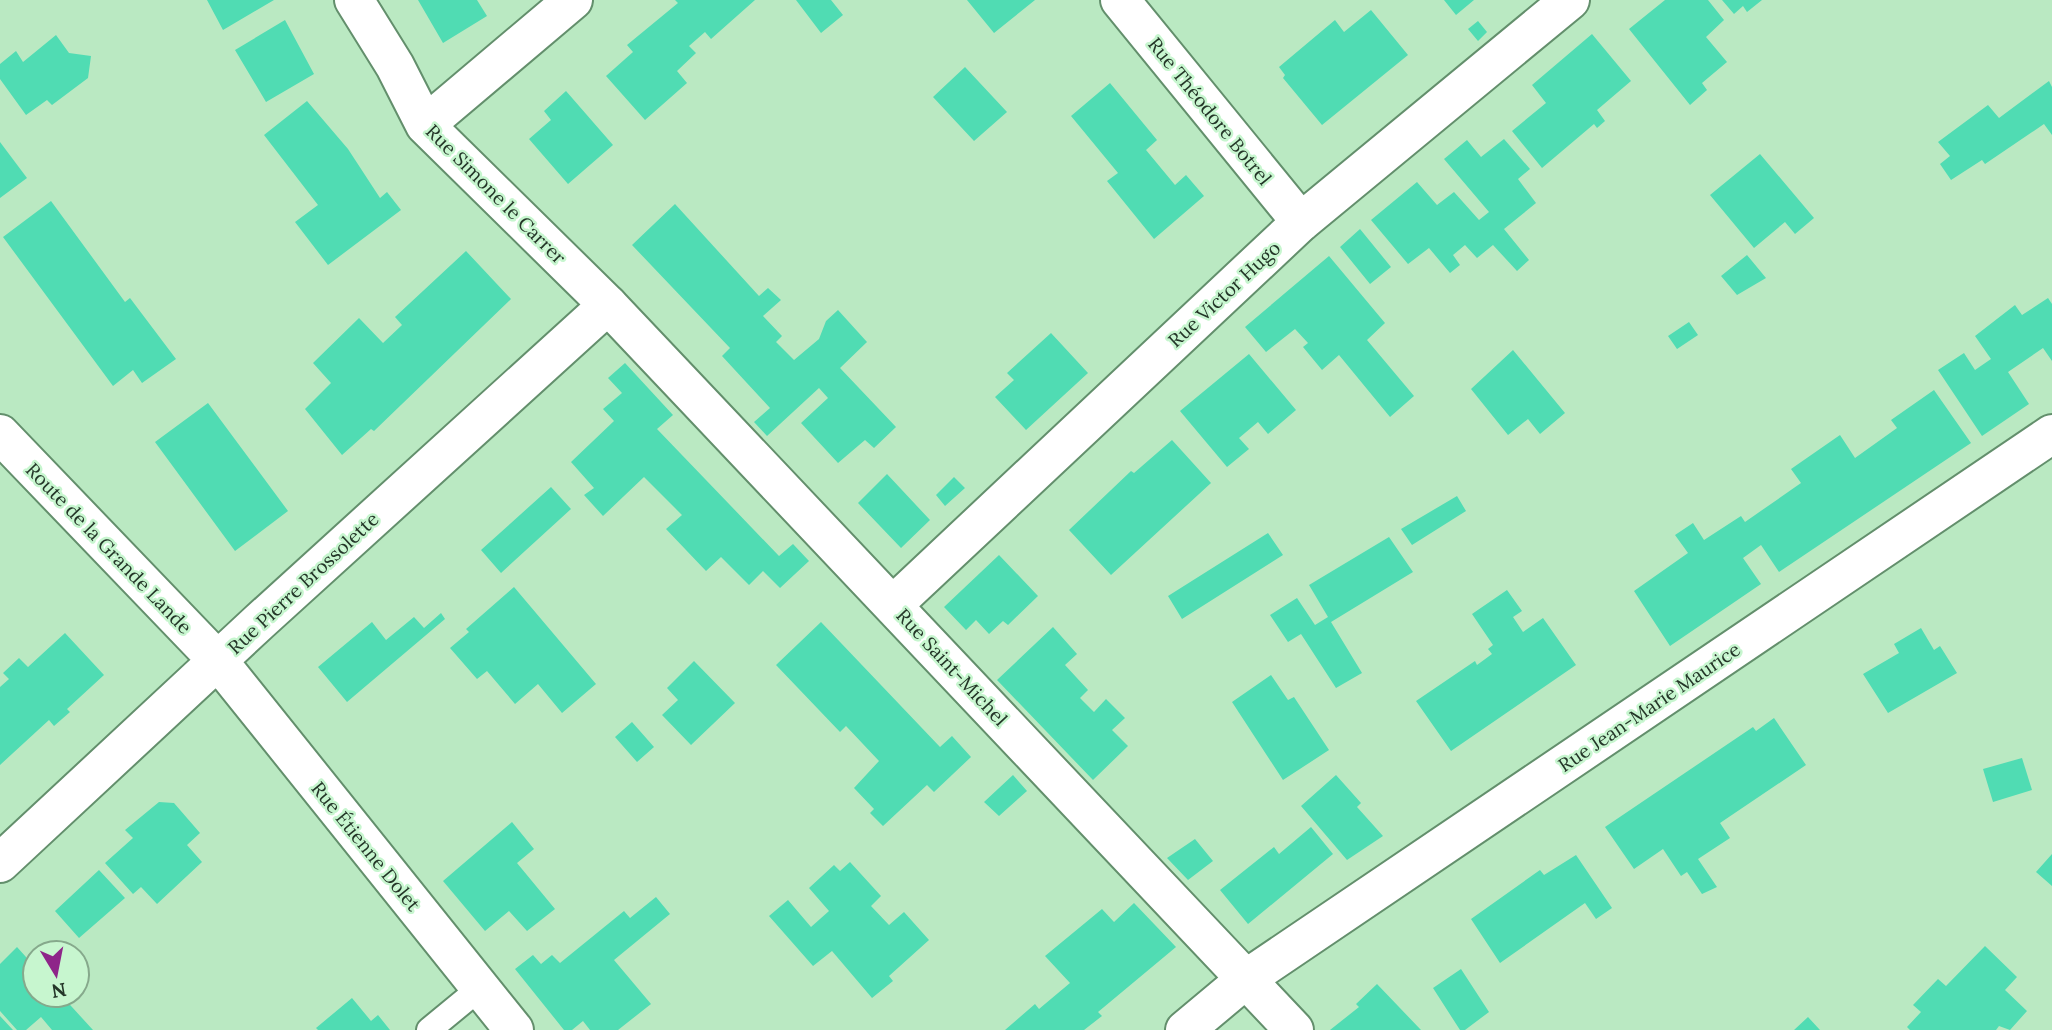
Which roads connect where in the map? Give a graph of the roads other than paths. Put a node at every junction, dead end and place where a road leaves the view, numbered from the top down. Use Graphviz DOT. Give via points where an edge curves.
graph roads {
  1 [pos="354,0"];
  2 [pos="573,0"];
  3 [pos="1119,0"];
  4 [pos="1570,0"];
  5 [pos="425,125"];
  6 [pos="1301,222"];
  7 [pos="608,305"];
  8 [pos="0,434"];
  9 [pos="2052,434"];
  10 [pos="893,606"];
  11 [pos="219,662"];
  12 [pos="0,863"];
  13 [pos="1246,979"];
  14 [pos="480,988"];
  15 [pos="429,1030"];
  16 [pos="514,1030"];
  17 [pos="1185,1030"];
  18 [pos="1294,1030"];
  1 -- 5 [label="street, Rue Simone le Carrer"];
  2 -- 5 [label="street"];
  3 -- 6 [label="street, Rue Théodore Botrel"];
  4 -- 6 [label="street, Rue Victor Hugo"];
  5 -- 7 [label="street, Rue Simone le Carrer"];
  6 -- 10 [label="street, Rue Victor Hugo"];
  7 -- 10 [label="street, Rue Saint-Michel"];
  7 -- 11 [label="street, Rue Pierre Brossolette"];
  8 -- 11 [label="street, Route de la Grande Lande"];
  9 -- 13 [label="street, Rue Jean-Marie Maurice"];
  10 -- 13 [label="street, Rue Saint-Michel"];
  11 -- 12 [label="street, Rue Pierre Brossolette"];
  11 -- 14 [label="street, Rue Étienne Dolet"];
  13 -- 17 [label="street, Rue Jean-Marie Maurice"];
  13 -- 18 [label="street, Rue Saint-Michel"];
  14 -- 15 [label="lane"];
  14 -- 16 [label="street, Rue Étienne Dolet"];
}
